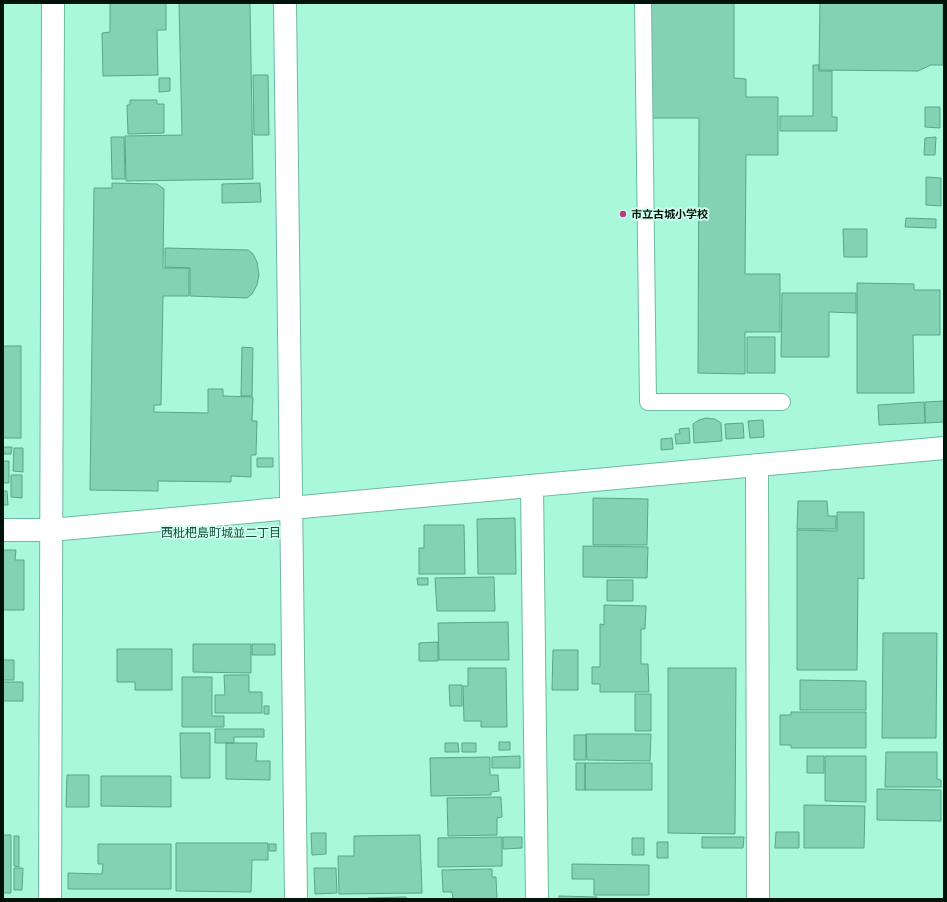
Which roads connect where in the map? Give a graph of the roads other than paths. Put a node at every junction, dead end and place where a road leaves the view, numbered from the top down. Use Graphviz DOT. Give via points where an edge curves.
graph roads {
  1 [pos="53,3"];
  2 [pos="285,3"];
  3 [pos="643,3"];
  4 [pos="782,402"];
  5 [pos="944,448"];
  6 [pos="757,465"];
  7 [pos="532,486"];
  8 [pos="291,508"];
  9 [pos="3,530"];
  10 [pos="51,530"];
  11 [pos="50,899"];
  12 [pos="296,899"];
  13 [pos="537,899"];
  14 [pos="758,899"];
  1 -- 10 [label="street"];
  2 -- 8 [label="street"];
  3 -- 4 [label="lane" via="648,402"];
  5 -- 6 [label="street"];
  6 -- 7 [label="street"];
  6 -- 14 [label="street"];
  7 -- 8 [label="street"];
  7 -- 13 [label="street"];
  8 -- 10 [label="street"];
  8 -- 12 [label="street"];
  9 -- 10 [label="street"];
  10 -- 11 [label="street"];
}
